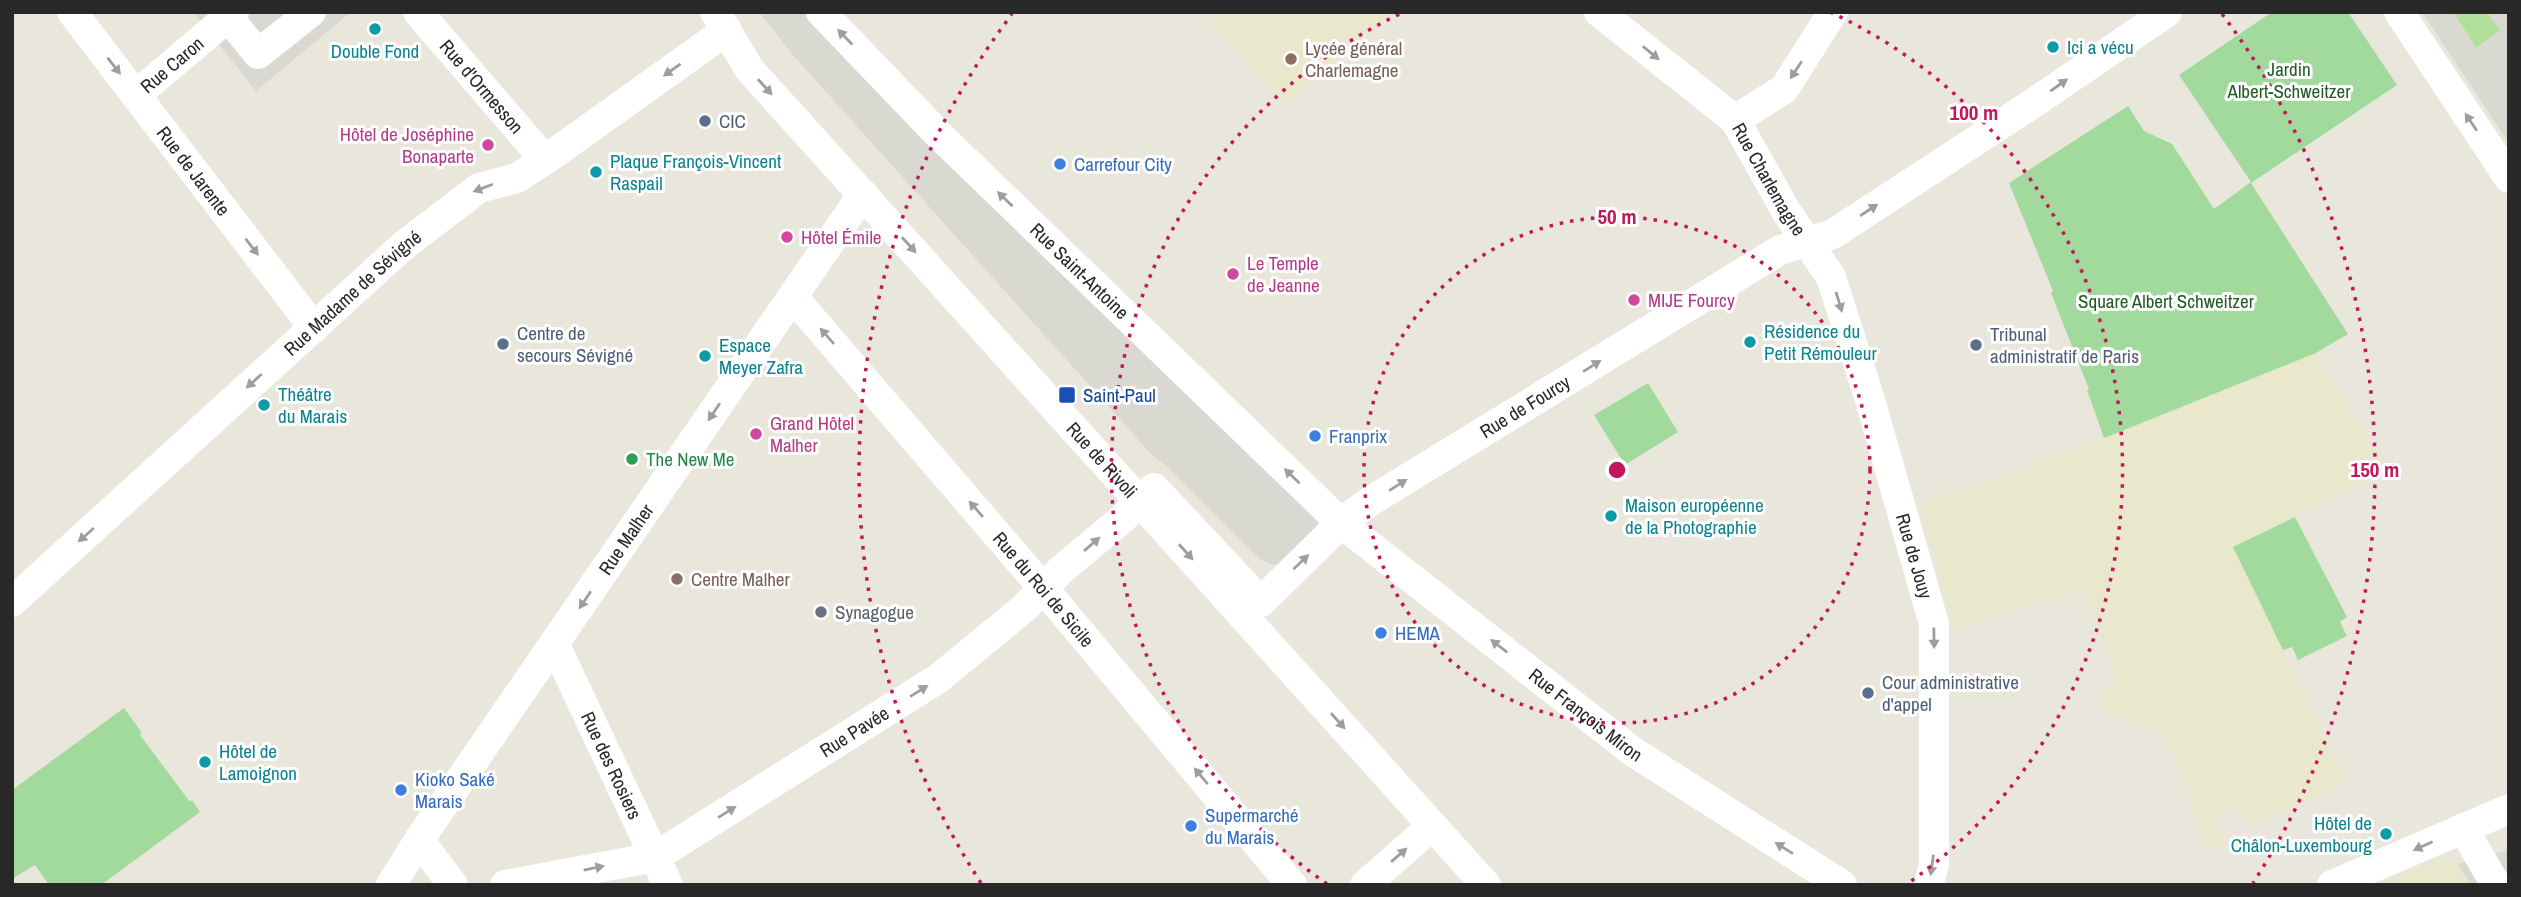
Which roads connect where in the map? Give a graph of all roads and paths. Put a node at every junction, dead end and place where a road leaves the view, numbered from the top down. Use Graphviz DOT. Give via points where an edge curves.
graph roads {
  1 [pos="72,12"];
  2 [pos="311,12"];
  3 [pos="418,12"];
  4 [pos="821,12"];
  5 [pos="1599,12"];
  6 [pos="1833,12"];
  7 [pos="2166,12"];
  8 [pos="2399,12"];
  9 [pos="224,19"];
  10 [pos="721,21"];
  11 [pos="136,95"];
  12 [pos="1735,120"];
  13 [pos="545,160"];
  14 [pos="2509,178"];
  15 [pos="863,194"];
  16 [pos="1808,241"];
  17 [pos="793,297"];
  18 [pos="314,328"];
  19 [pos="1147,495"];
  20 [pos="1341,523"];
  21 [pos="1044,587"];
  22 [pos="12,602"];
  23 [pos="1261,602"];
  24 [pos="555,645"];
  25 [pos="2509,809"];
  26 [pos="1432,826"];
  27 [pos="2463,828"];
  28 [pos="419,840"];
  29 [pos="655,856"];
  30 [pos="391,885"];
  31 [pos="453,885"];
  32 [pos="505,885"];
  33 [pos="668,885"];
  34 [pos="1293,885"];
  35 [pos="1365,885"];
  36 [pos="1486,885"];
  37 [pos="1842,885"];
  38 [pos="1929,885"];
  39 [pos="2332,885"];
  40 [pos="2496,885"];
  1 -- 11 [label="street, Rue de Jarente, one-way"];
  2 -- 9 [label="street" via="258,54"];
  3 -- 13 [label="street, Rue d'Ormesson"];
  20 -- 4 [label="street, Rue Saint-Antoine, one-way" via="940,136"];
  5 -- 12 [label="street, Rue Charlemagne, one-way"];
  6 -- 12 [label="street, one-way" via="1784,89"];
  16 -- 7 [label="street, Rue de Fourcy, one-way" via="1833,234"];
  14 -- 8 [label="street, one-way"];
  9 -- 11 [label="street, Rue Caron"];
  10 -- 13 [label="street, Rue Madame de Sévigné, one-way"];
  10 -- 15 [label="street, Rue de Rivoli, one-way" via="750,70"];
  11 -- 18 [label="street, Rue de Jarente, one-way"];
  12 -- 16 [label="street, Rue Charlemagne"];
  13 -- 18 [label="street, Rue Madame de Sévigné, one-way" via="517,178 479,188 465,197 403,246"];
  15 -- 17 [label="street, Rue Malher"];
  15 -- 19 [label="street, Rue de Rivoli, one-way"];
  20 -- 16 [label="street, Rue de Fourcy, one-way" via="1780,250"];
  16 -- 38 [label="street, Rue de Jouy, one-way" via="1831,277 1934,624 1934,864"];
  21 -- 17 [label="street, Rue du Roi de Sicile, one-way"];
  17 -- 24 [label="street, Rue Malher, one-way"];
  18 -- 22 [label="street, Rue Madame de Sévigné, one-way"];
  21 -- 19 [label="street, Rue Pavée, one-way"];
  19 -- 23 [label="street, Rue de Rivoli"];
  19 -- 26 [label="street, Rue de Rivoli, one-way"];
  23 -- 20 [label="street, Rue de Fourcy, one-way"];
  37 -- 20 [label="street, Rue François Miron, one-way" via="1632,751"];
  29 -- 21 [label="street, Rue Pavée, one-way" via="940,678"];
  34 -- 21 [label="street, Rue du Roi de Sicile, one-way"];
  24 -- 28 [label="street, Rue Malher"];
  24 -- 29 [label="street, Rue des Rosiers"];
  25 -- 27 [label="street"];
  35 -- 26 [label="street, one-way"];
  26 -- 36 [label="street, Rue de Rivoli"];
  27 -- 39 [label="street, one-way"];
  27 -- 40 [label="street"];
  28 -- 30 [label="street, Rue Malher"];
  28 -- 31 [label="street"];
  32 -- 29 [label="street, Rue Pavée, one-way"];
  29 -- 33 [label="street, Rue des Rosiers"];
}
